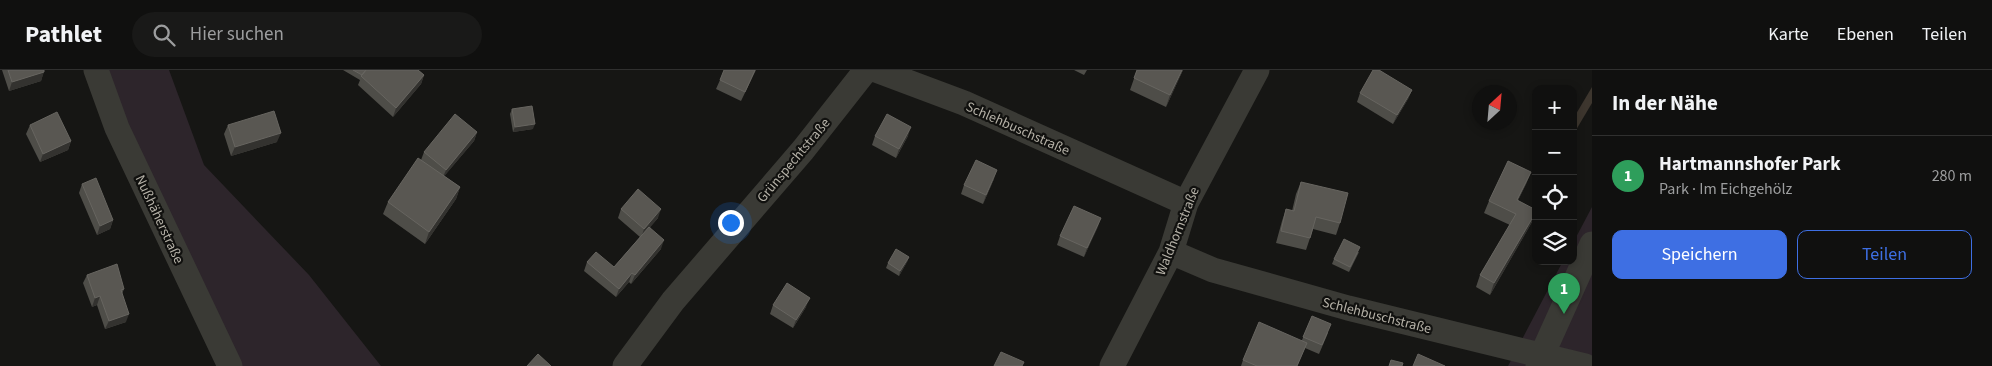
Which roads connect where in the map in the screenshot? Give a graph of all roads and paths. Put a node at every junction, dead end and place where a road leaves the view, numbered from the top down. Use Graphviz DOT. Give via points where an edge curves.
graph roads {
  1 [pos="96,70"];
  2 [pos="866,70"];
  3 [pos="876,70"];
  4 [pos="1257,70"];
  5 [pos="1186,204"];
  6 [pos="1592,244"];
  7 [pos="1171,252"];
  8 [pos="1540,360"];
  9 [pos="230,366"];
  10 [pos="625,366"];
  11 [pos="1112,366"];
  12 [pos="1586,366"];
  1 -- 9 [label="street, Nußhäherstraße" via="117,128"];
  2 -- 10 [label="street, Grünspechtstraße" via="803,150 673,300"];
  3 -- 5 [label="street, Schlehbuschstraße" via="964,103"];
  4 -- 5 [label="street, Waldhornstraße"];
  5 -- 7 [label="street, Waldhornstraße"];
  6 -- 8 [label="street"];
  7 -- 8 [label="street, Schlehbuschstraße" via="1213,270"];
  7 -- 11 [label="street, Waldhornstraße"];
  8 -- 12 [label="street, Schlehbuschstraße"];
}
